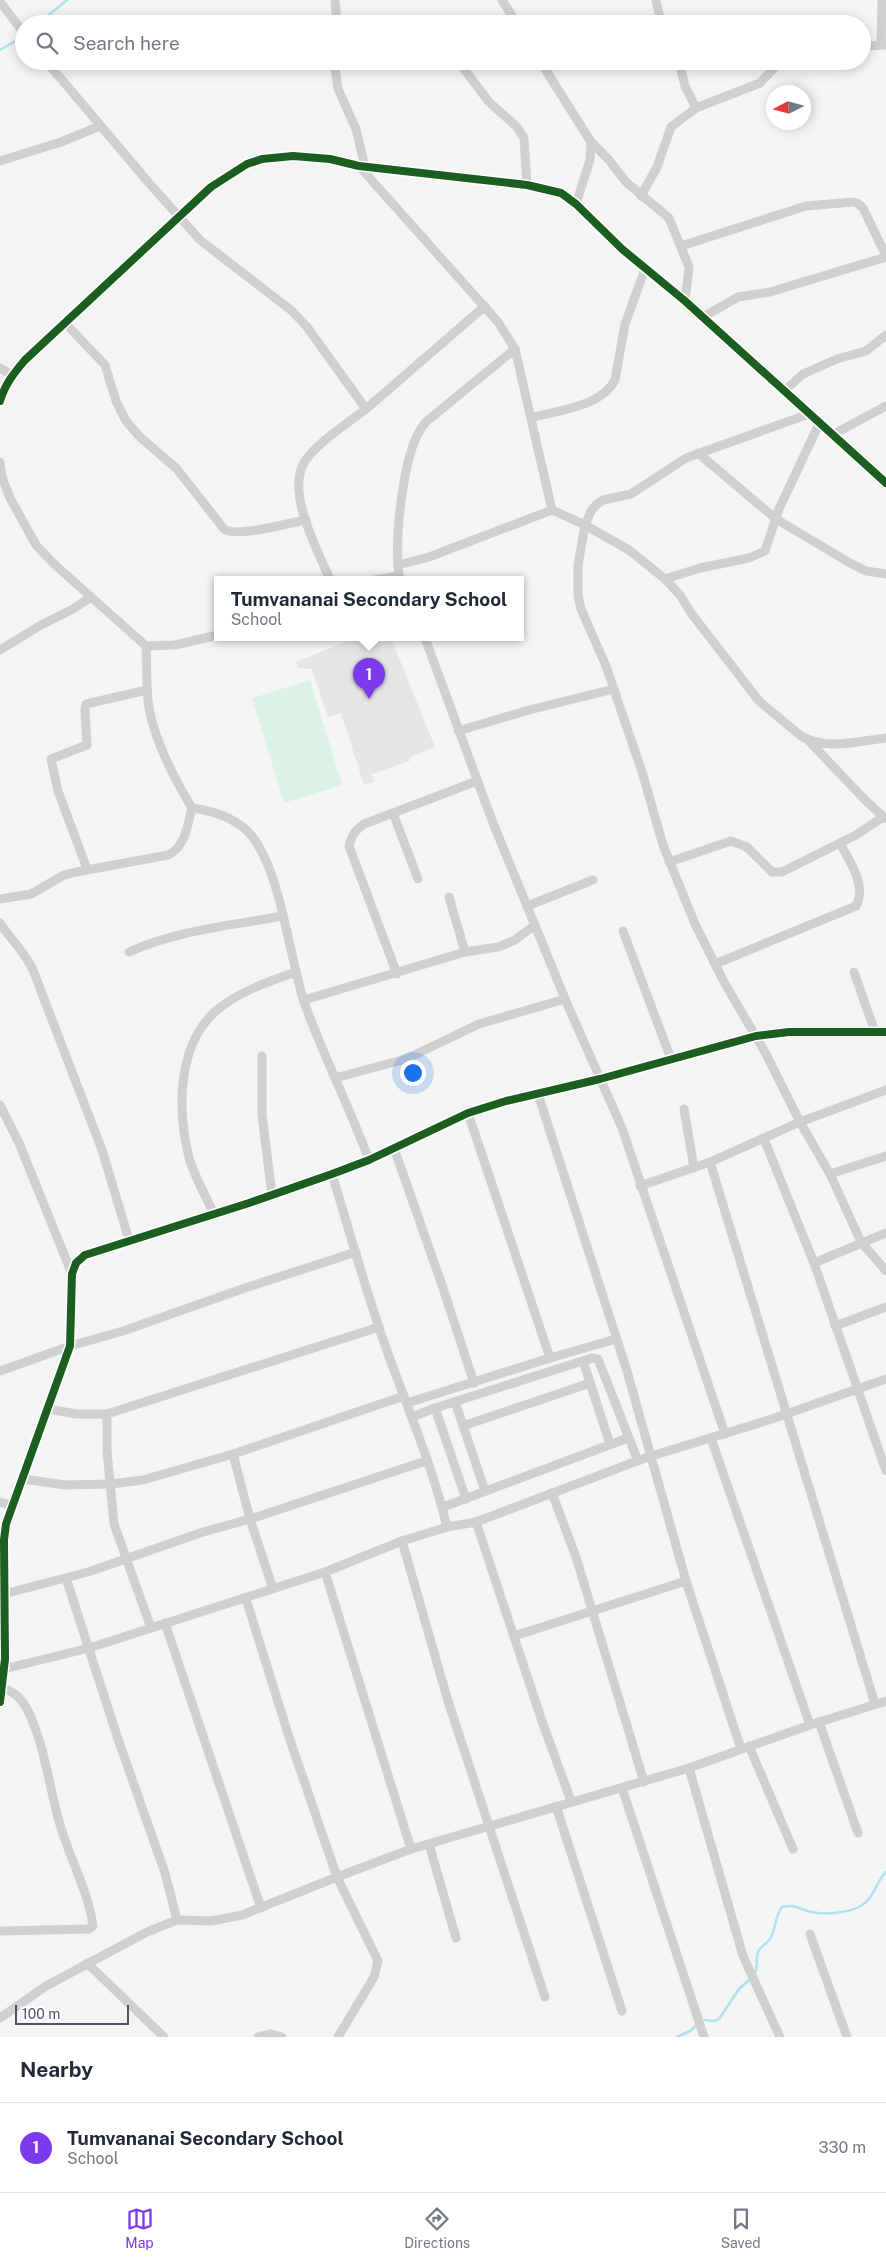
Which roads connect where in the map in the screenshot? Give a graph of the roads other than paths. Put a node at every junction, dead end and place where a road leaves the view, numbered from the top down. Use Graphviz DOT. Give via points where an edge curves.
graph roads {
  1 [pos="335,0"];
  2 [pos="502,0"];
  3 [pos="656,0"];
  4 [pos="882,0"];
  5 [pos="0,2"];
  6 [pos="337,15"];
  7 [pos="512,15"];
  8 [pos="659,15"];
  9 [pos="15,21"];
  10 [pos="883,45"];
  11 [pos="53,70"];
  12 [pos="335,70"];
  13 [pos="465,70"];
  14 [pos="546,70"];
  15 [pos="681,70"];
  16 [pos="772,70"];
  17 [pos="696,108"];
  18 [pos="100,126"];
  19 [pos="591,142"];
  20 [pos="0,161"];
  21 [pos="362,166"];
  22 [pos="527,184"];
  23 [pos="641,196"];
  24 [pos="576,204"];
  25 [pos="178,216"];
  26 [pos="681,246"];
  27 [pos="886,256"];
  28 [pos="644,269"];
  29 [pos="685,301"];
  30 [pos="484,306"];
  31 [pos="703,317"];
  32 [pos="65,323"];
  33 [pos="886,334"];
  34 [pos="515,349"];
  35 [pos="0,368"];
  36 [pos="12,375"];
  37 [pos="784,391"];
  38 [pos="0,401"];
  39 [pos="886,406"];
  40 [pos="366,409"];
  41 [pos="809,414"];
  42 [pos="531,418"];
  43 [pos="820,424"];
  44 [pos="832,435"];
  45 [pos="698,453"];
  46 [pos="0,462"];
  47 [pos="886,483"];
  48 [pos="552,510"];
  49 [pos="776,519"];
  50 [pos="306,520"];
  51 [pos="585,525"];
  52 [pos="398,565"];
  53 [pos="886,574"];
  54 [pos="328,576"];
  55 [pos="400,576"];
  56 [pos="665,579"];
  57 [pos="91,597"];
  58 [pos="214,636"];
  59 [pos="426,641"];
  60 [pos="146,646"];
  61 [pos="0,650"];
  62 [pos="614,689"];
  63 [pos="147,690"];
  64 [pos="458,731"];
  65 [pos="886,738"];
  66 [pos="808,740"];
  67 [pos="477,781"];
  68 [pos="192,808"];
  69 [pos="393,813"];
  70 [pos="885,818"];
  71 [pos="840,843"];
  72 [pos="669,862"];
  73 [pos="87,869"];
  74 [pos="418,879"];
  75 [pos="593,880"];
  76 [pos="449,898"];
  77 [pos="0,899"];
  78 [pos="527,906"];
  79 [pos="282,916"];
  80 [pos="0,923"];
  81 [pos="535,925"];
  82 [pos="623,931"];
  83 [pos="129,952"];
  84 [pos="465,952"];
  85 [pos="715,964"];
  86 [pos="296,972"];
  87 [pos="854,972"];
  88 [pos="397,974"];
  89 [pos="565,999"];
  90 [pos="304,1000"];
  91 [pos="875,1032"];
  92 [pos="886,1032"];
  93 [pos="756,1036"];
  94 [pos="262,1056"];
  95 [pos="671,1059"];
  96 [pos="335,1078"];
  97 [pos="600,1079"];
  98 [pos="886,1090"];
  99 [pos="538,1094"];
  100 [pos="0,1105"];
  101 [pos="684,1109"];
  102 [pos="468,1113"];
  103 [pos="800,1122"];
  104 [pos="764,1139"];
  105 [pos="394,1148"];
  106 [pos="886,1156"];
  107 [pos="368,1160"];
  108 [pos="710,1162"];
  109 [pos="694,1168"];
  110 [pos="332,1174"];
  111 [pos="830,1174"];
  112 [pos="640,1186"];
  113 [pos="272,1195"];
  114 [pos="214,1214"];
  115 [pos="886,1233"];
  116 [pos="130,1240"];
  117 [pos="861,1242"];
  118 [pos="356,1252"];
  119 [pos="814,1263"];
  120 [pos="886,1271"];
  121 [pos="72,1274"];
  122 [pos="886,1307"];
  123 [pos="835,1326"];
  124 [pos="379,1327"];
  125 [pos="616,1339"];
  126 [pos="70,1346"];
  127 [pos="550,1358"];
  128 [pos="583,1361"];
  129 [pos="0,1371"];
  130 [pos="886,1379"];
  131 [pos="590,1383"];
  132 [pos="474,1384"];
  133 [pos="857,1390"];
  134 [pos="406,1400"];
  135 [pos="455,1402"];
  136 [pos="434,1408"];
  137 [pos="48,1409"];
  138 [pos="107,1414"];
  139 [pos="787,1414"];
  140 [pos="412,1417"];
  141 [pos="463,1426"];
  142 [pos="725,1434"];
  143 [pos="628,1438"];
  144 [pos="711,1438"];
  145 [pos="610,1444"];
  146 [pos="233,1454"];
  147 [pos="652,1456"];
  148 [pos="884,1456"];
  149 [pos="426,1461"];
  150 [pos="638,1461"];
  151 [pos="886,1471"];
  152 [pos="23,1479"];
  153 [pos="111,1484"];
  154 [pos="486,1491"];
  155 [pos="552,1493"];
  156 [pos="466,1499"];
  157 [pos="0,1502"];
  158 [pos="11,1505"];
  159 [pos="443,1508"];
  160 [pos="250,1519"];
  161 [pos="476,1522"];
  162 [pos="448,1528"];
  163 [pos="402,1542"];
  164 [pos="127,1558"];
  165 [pos="325,1572"];
  166 [pos="2,1575"];
  167 [pos="66,1578"];
  168 [pos="686,1582"];
  169 [pos="273,1589"];
  170 [pos="4,1594"];
  171 [pos="246,1599"];
  172 [pos="593,1612"];
  173 [pos="165,1623"];
  174 [pos="151,1628"];
  175 [pos="514,1636"];
  176 [pos="89,1648"];
  177 [pos="2,1659"];
  178 [pos="4,1669"];
  179 [pos="3,1688"];
  180 [pos="886,1701"];
  181 [pos="0,1702"];
  182 [pos="875,1704"];
  183 [pos="815,1723"];
  184 [pos="745,1748"];
  185 [pos="688,1768"];
  186 [pos="644,1782"];
  187 [pos="622,1788"];
  188 [pos="571,1801"];
  189 [pos="556,1806"];
  190 [pos="489,1827"];
  191 [pos="858,1834"];
  192 [pos="429,1844"];
  193 [pos="411,1849"];
  194 [pos="793,1849"];
  195 [pos="337,1878"];
  196 [pos="261,1908"];
  197 [pos="177,1920"];
  198 [pos="0,1930"];
  199 [pos="810,1934"];
  200 [pos="456,1938"];
  201 [pos="87,1963"];
  202 [pos="545,1997"];
  203 [pos="622,2011"];
  204 [pos="0,2018"];
  205 [pos="164,2037"];
  206 [pos="258,2037"];
  207 [pos="282,2037"];
  208 [pos="338,2037"];
  209 [pos="704,2037"];
  210 [pos="780,2037"];
  211 [pos="847,2037"];
  1 -- 6 [label="street"];
  2 -- 7 [label="street"];
  3 -- 8 [label="street"];
  4 -- 10 [label="street"];
  5 -- 9 [label="street"];
  11 -- 18 [label="street"];
  12 -- 21 [label="street" via="338,89 356,129"];
  13 -- 22 [label="street" via="489,102 524,138"];
  14 -- 19 [label="street"];
  15 -- 17 [label="street"];
  16 -- 17 [label="street" via="760,83"];
  17 -- 23 [label="street" via="672,127 657,167"];
  18 -- 20 [label="street"];
  18 -- 25 [label="street"];
  19 -- 23 [label="street"];
  19 -- 24 [label="street" via="590,160"];
  21 -- 22 [label="street"];
  21 -- 25 [label="street" via="302,157 262,159 232,171"];
  21 -- 30 [label="street"];
  22 -- 24 [label="street" via="561,193"];
  23 -- 26 [label="street" via="669,218"];
  24 -- 28 [label="street"];
  25 -- 32 [label="street"];
  25 -- 40 [label="street" via="205,244 292,311"];
  26 -- 27 [label="street" via="806,206 848,201 863,208"];
  26 -- 29 [label="street" via="689,267"];
  27 -- 31 [label="street" via="770,292 738,297"];
  28 -- 29 [label="street"];
  28 -- 42 [label="street" via="625,324 612,388 590,402"];
  29 -- 31 [label="street"];
  30 -- 34 [label="street"];
  30 -- 40 [label="street"];
  31 -- 37 [label="street"];
  32 -- 36 [label="street"];
  32 -- 50 [label="street" via="105,365 126,421 177,469 224,529 229,532 245,531"];
  33 -- 37 [label="street" via="866,351 803,374"];
  34 -- 42 [label="street"];
  34 -- 52 [label="street" via="427,421 418,433 409,459 399,516"];
  35 -- 36 [label="street"];
  36 -- 38 [label="street"];
  37 -- 41 [label="street"];
  39 -- 44 [label="street"];
  40 -- 50 [label="street" via="305,461 298,488"];
  41 -- 43 [label="street"];
  41 -- 45 [label="street"];
  42 -- 48 [label="street"];
  43 -- 44 [label="street"];
  43 -- 49 [label="street"];
  44 -- 47 [label="street"];
  45 -- 49 [label="street"];
  45 -- 51 [label="street" via="627,496 603,500 591,511"];
  46 -- 57 [label="street" via="10,498 36,545"];
  48 -- 51 [label="street"];
  48 -- 52 [label="street" via="429,557"];
  49 -- 53 [label="street" via="866,571"];
  49 -- 56 [label="street" via="767,548 760,554"];
  50 -- 54 [label="street"];
  51 -- 56 [label="street" via="630,550"];
  51 -- 62 [label="street" via="578,565 578,596"];
  52 -- 55 [label="street"];
  56 -- 66 [label="street" via="759,701"];
  57 -- 60 [label="street"];
  57 -- 61 [label="street"];
  58 -- 60 [label="street" via="175,645"];
  59 -- 64 [label="street"];
  60 -- 63 [label="street"];
  62 -- 64 [label="street"];
  62 -- 72 [label="street"];
  63 -- 68 [label="street" via="159,741"];
  63 -- 73 [label="street" via="86,704 87,745 51,760 58,791"];
  64 -- 67 [label="street"];
  65 -- 66 [label="street" via="827,744"];
  66 -- 70 [label="street"];
  67 -- 69 [label="street"];
  67 -- 78 [label="street"];
  68 -- 73 [label="street" via="184,839 174,852 162,857"];
  68 -- 79 [label="street" via="228,817 252,836 270,872"];
  69 -- 74 [label="street"];
  69 -- 88 [label="street" via="364,824 354,832 349,846"];
  70 -- 71 [label="street"];
  71 -- 72 [label="street" via="778,873 769,870 747,847 731,841"];
  71 -- 85 [label="street" via="859,882 861,897 856,906"];
  72 -- 85 [label="street"];
  73 -- 77 [label="street" via="64,875 32,894"];
  75 -- 78 [label="street"];
  76 -- 84 [label="street"];
  78 -- 81 [label="street"];
  79 -- 83 [label="street" via="189,931"];
  79 -- 86 [label="street"];
  80 -- 116 [label="street" via="33,970 102,1150"];
  81 -- 84 [label="street" via="509,944"];
  81 -- 89 [label="street"];
  82 -- 95 [label="street"];
  84 -- 88 [label="street"];
  85 -- 93 [label="street"];
  86 -- 90 [label="street"];
  86 -- 114 [label="street" via="256,986 223,1005 209,1018 190,1046 183,1115 190,1161"];
  87 -- 91 [label="street"];
  88 -- 90 [label="street"];
  89 -- 96 [label="street" via="479,1024 406,1059"];
  89 -- 97 [label="street"];
  90 -- 96 [label="street"];
  91 -- 92 [label="street"];
  91 -- 93 [label="street" via="789,1032"];
  93 -- 95 [label="street"];
  93 -- 103 [label="street"];
  94 -- 113 [label="street" via="262,1115"];
  95 -- 97 [label="street"];
  96 -- 107 [label="street"];
  97 -- 99 [label="street"];
  97 -- 112 [label="street" via="622,1128"];
  98 -- 103 [label="street"];
  99 -- 102 [label="street"];
  99 -- 125 [label="street"];
  100 -- 121 [label="street" via="19,1143"];
  101 -- 109 [label="street"];
  102 -- 105 [label="street"];
  102 -- 127 [label="street"];
  103 -- 104 [label="street"];
  103 -- 111 [label="street"];
  104 -- 108 [label="street"];
  104 -- 119 [label="street"];
  105 -- 107 [label="street"];
  105 -- 132 [label="street"];
  106 -- 111 [label="street"];
  107 -- 110 [label="street"];
  108 -- 109 [label="street"];
  108 -- 139 [label="street"];
  109 -- 112 [label="street"];
  110 -- 113 [label="street"];
  110 -- 118 [label="street"];
  111 -- 117 [label="street"];
  112 -- 142 [label="street"];
  113 -- 114 [label="street"];
  114 -- 116 [label="street"];
  115 -- 117 [label="street"];
  116 -- 121 [label="street" via="85,1255 76,1263"];
  117 -- 119 [label="street"];
  117 -- 120 [label="street"];
  118 -- 124 [label="street"];
  118 -- 126 [label="street"];
  119 -- 123 [label="street"];
  121 -- 126 [label="street"];
  122 -- 123 [label="street"];
  123 -- 133 [label="street"];
  124 -- 134 [label="street"];
  124 -- 138 [label="street"];
  125 -- 127 [label="street"];
  125 -- 147 [label="street"];
  126 -- 129 [label="street"];
  126 -- 137 [label="street"];
  127 -- 132 [label="street"];
  128 -- 131 [label="street"];
  128 -- 135 [label="street"];
  128 -- 143 [label="street" via="592,1358 602,1364"];
  130 -- 133 [label="street"];
  131 -- 141 [label="street"];
  131 -- 145 [label="street"];
  132 -- 134 [label="street"];
  133 -- 139 [label="street"];
  133 -- 148 [label="street"];
  134 -- 140 [label="street"];
  134 -- 146 [label="street"];
  135 -- 136 [label="street"];
  135 -- 141 [label="street"];
  136 -- 140 [label="street"];
  136 -- 156 [label="street"];
  137 -- 138 [label="street" via="76,1414"];
  137 -- 152 [label="street"];
  138 -- 153 [label="street"];
  139 -- 142 [label="street"];
  139 -- 182 [label="street"];
  140 -- 149 [label="street"];
  141 -- 154 [label="street"];
  142 -- 144 [label="street"];
  143 -- 145 [label="street"];
  143 -- 150 [label="street"];
  144 -- 147 [label="street"];
  144 -- 183 [label="street"];
  145 -- 154 [label="street"];
  146 -- 153 [label="street" via="165,1475"];
  146 -- 160 [label="street"];
  147 -- 150 [label="street"];
  147 -- 168 [label="street"];
  148 -- 151 [label="street"];
  149 -- 159 [label="street"];
  149 -- 160 [label="street"];
  150 -- 155 [label="street"];
  152 -- 153 [label="street" via="64,1485"];
  152 -- 158 [label="street"];
  153 -- 164 [label="street" via="114,1524"];
  154 -- 156 [label="street"];
  155 -- 161 [label="street"];
  155 -- 172 [label="street"];
  156 -- 159 [label="street"];
  157 -- 158 [label="street"];
  158 -- 166 [label="street"];
  159 -- 162 [label="street"];
  160 -- 164 [label="street"];
  160 -- 169 [label="street"];
  161 -- 162 [label="street"];
  161 -- 175 [label="street"];
  162 -- 163 [label="street"];
  163 -- 165 [label="street"];
  163 -- 190 [label="street"];
  164 -- 167 [label="street"];
  164 -- 174 [label="street"];
  165 -- 169 [label="street"];
  165 -- 193 [label="street"];
  166 -- 170 [label="street"];
  167 -- 170 [label="street"];
  167 -- 176 [label="street"];
  168 -- 172 [label="street"];
  168 -- 184 [label="street"];
  169 -- 171 [label="street"];
  170 -- 177 [label="street"];
  171 -- 173 [label="street"];
  171 -- 195 [label="street"];
  172 -- 175 [label="street"];
  172 -- 186 [label="street"];
  173 -- 174 [label="street"];
  173 -- 196 [label="street"];
  174 -- 176 [label="street"];
  175 -- 188 [label="street"];
  176 -- 178 [label="street"];
  176 -- 197 [label="street" via="165,1874"];
  177 -- 178 [label="street"];
  178 -- 179 [label="street"];
  179 -- 181 [label="street"];
  179 -- 198 [label="street" via="21,1700 32,1722 62,1830 89,1902 93,1926"];
  180 -- 182 [label="street"];
  182 -- 183 [label="street"];
  183 -- 184 [label="street"];
  183 -- 191 [label="street"];
  184 -- 185 [label="street"];
  184 -- 194 [label="street"];
  185 -- 186 [label="street"];
  185 -- 210 [label="street" via="743,1956"];
  186 -- 187 [label="street"];
  187 -- 188 [label="street"];
  187 -- 209 [label="street"];
  188 -- 189 [label="street"];
  189 -- 190 [label="street"];
  189 -- 203 [label="street"];
  190 -- 192 [label="street"];
  190 -- 202 [label="street"];
  192 -- 193 [label="street"];
  192 -- 200 [label="street"];
  193 -- 195 [label="street"];
  195 -- 196 [label="street"];
  195 -- 208 [label="street" via="378,1960 374,1976"];
  196 -- 197 [label="street" via="211,1921"];
  197 -- 201 [label="street"];
  199 -- 211 [label="street"];
  201 -- 204 [label="street"];
  201 -- 205 [label="street"];
  206 -- 207 [label="street" via="271,2034"];
}
